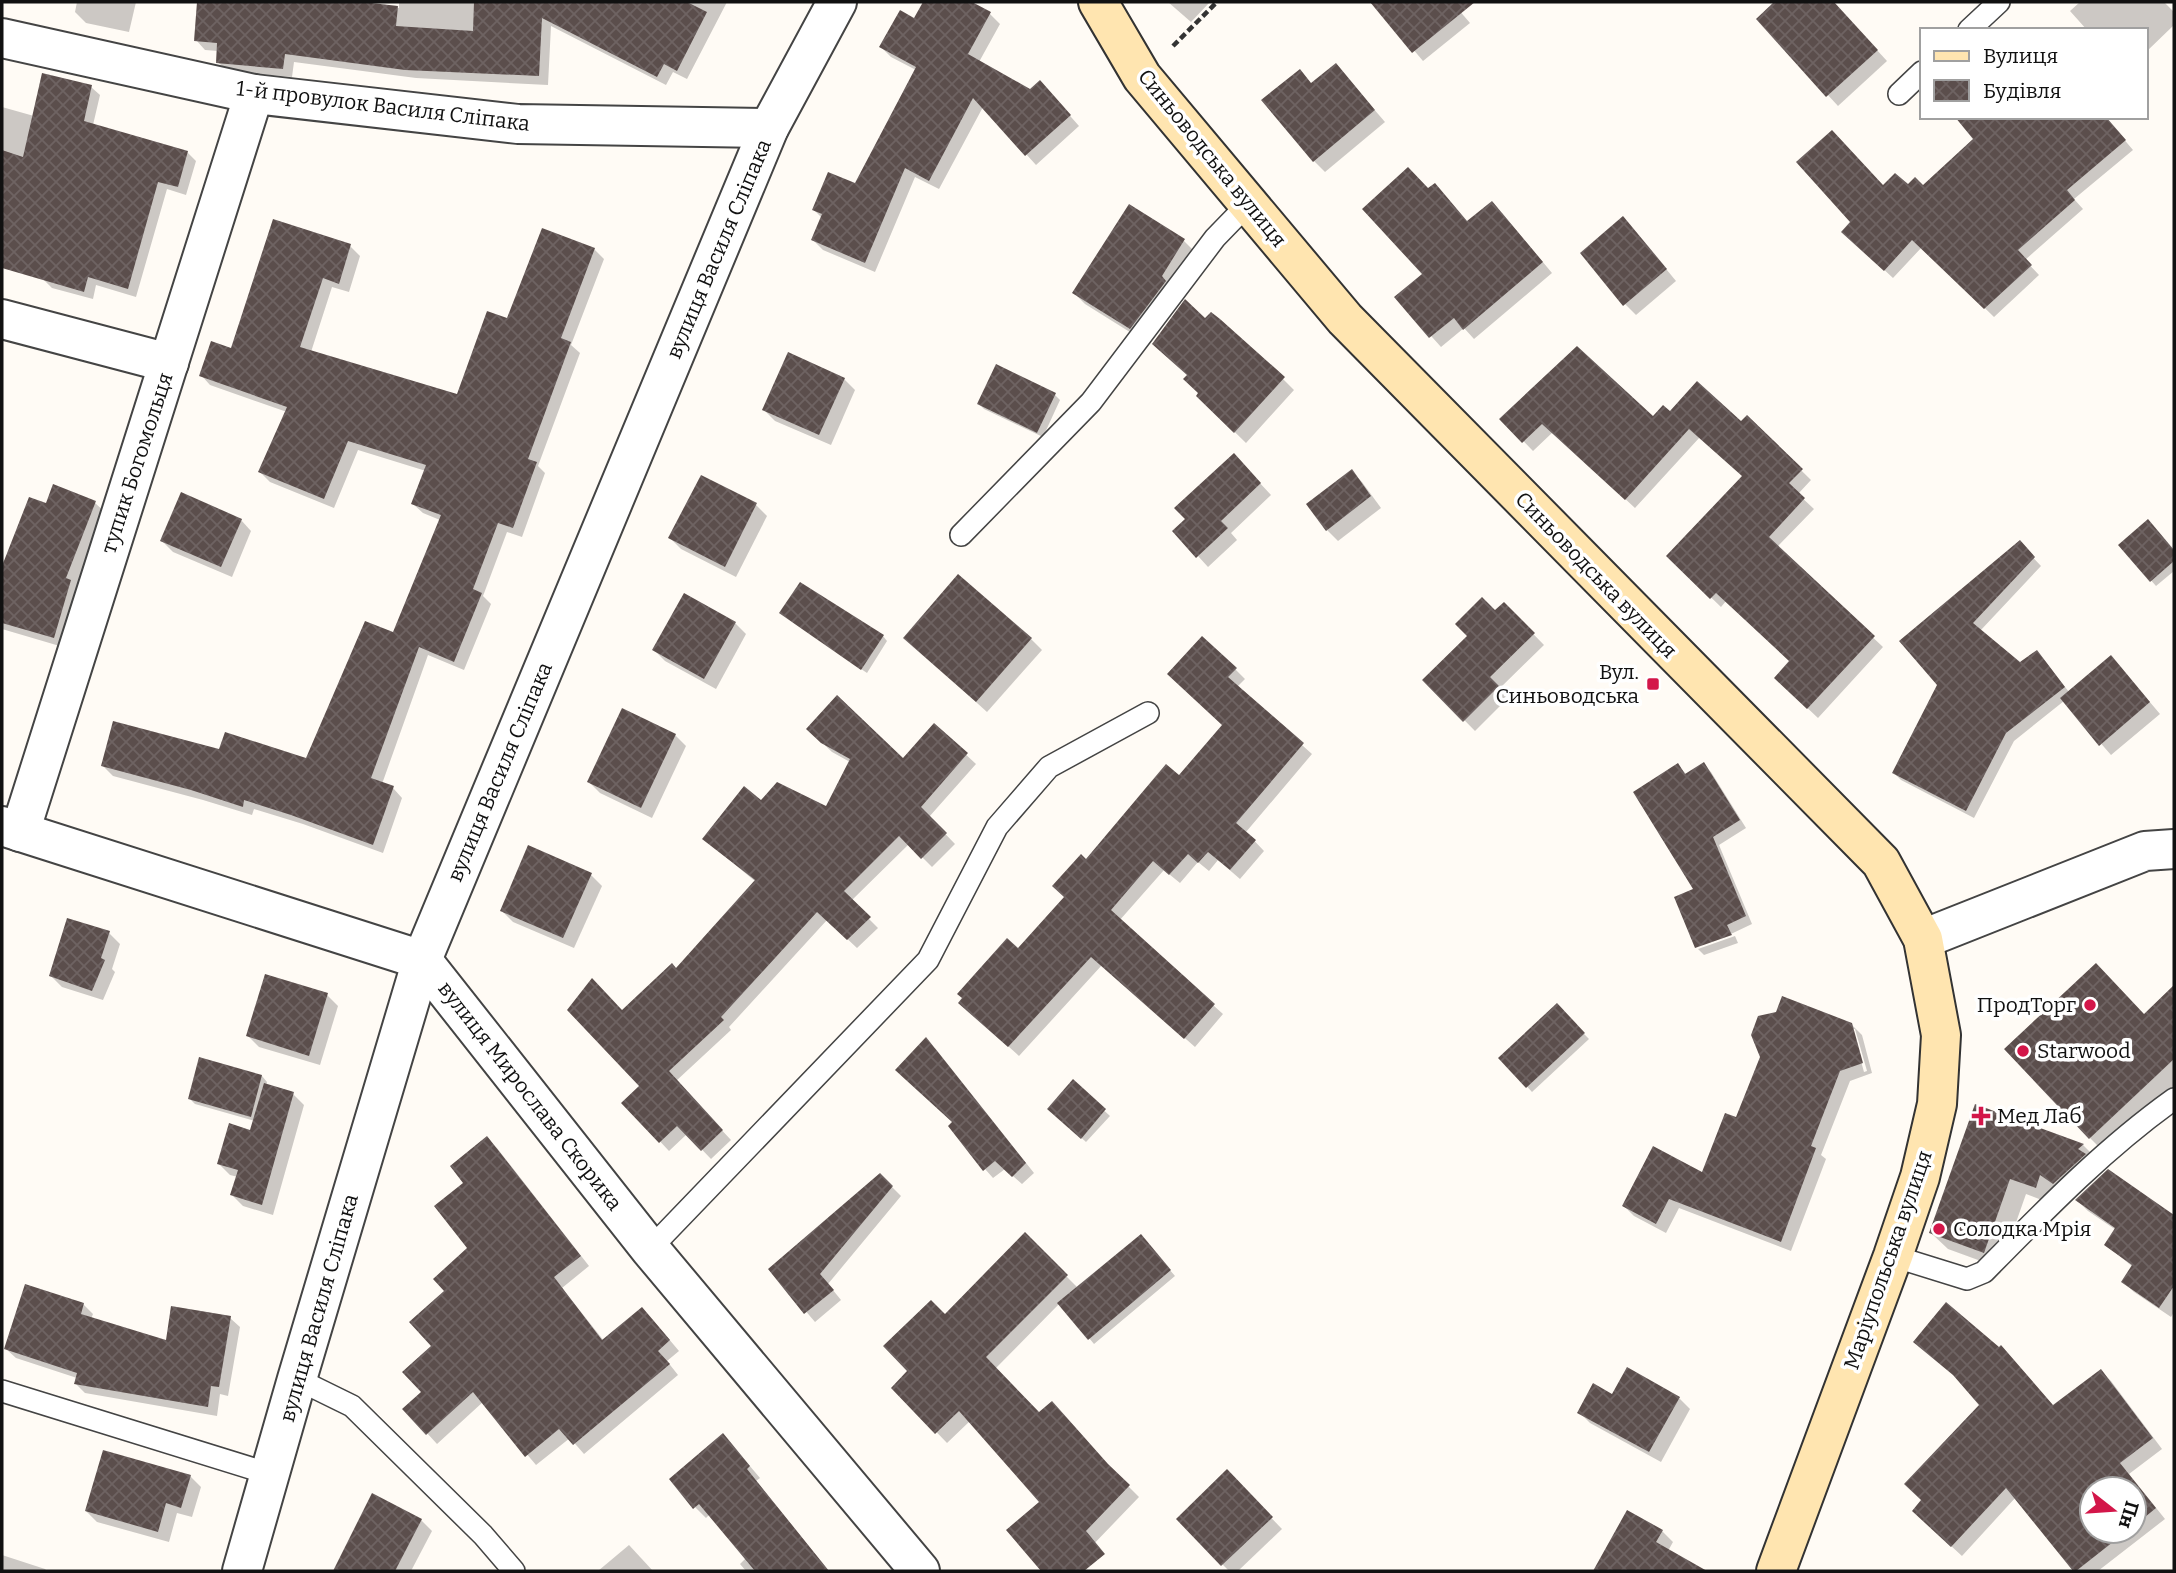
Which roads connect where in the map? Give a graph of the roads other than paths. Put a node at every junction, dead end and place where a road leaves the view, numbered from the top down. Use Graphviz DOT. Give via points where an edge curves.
graph roads {
  1 [pos="836,2"];
  2 [pos="1098,2"];
  3 [pos="1999,2"];
  4 [pos="1971,28"];
  5 [pos="2,38"];
  6 [pos="1920,74"];
  7 [pos="254,93"];
  8 [pos="1899,94"];
  9 [pos="769,128"];
  10 [pos="1248,204"];
  11 [pos="2,319"];
  12 [pos="169,363"];
  13 [pos="961,535"];
  14 [pos="1148,713"];
  15 [pos="2174,818"];
  16 [pos="11,829"];
  17 [pos="2160,850"];
  18 [pos="1923,939"];
  19 [pos="422,960"];
  20 [pos="2174,1099"];
  21 [pos="650,1249"];
  22 [pos="1893,1256"];
  23 [pos="297,1379"];
  24 [pos="2,1391"];
  25 [pos="270,1474"];
  26 [pos="242,1571"];
  27 [pos="514,1571"];
  28 [pos="920,1571"];
  29 [pos="1776,1571"];
  1 -- 9 [label="street, вулиця Василя Сліпака"];
  2 -- 10 [label="street, Синьоводська вулиця" via="1142,77"];
  3 -- 4 [label="lane"];
  5 -- 7 [label="street, 1-й провулок Василя Сліпака"];
  6 -- 8 [label="lane"];
  7 -- 9 [label="street, 1-й провулок Василя Сліпака" via="518,124"];
  7 -- 12 [label="street, тупик Богомольця"];
  9 -- 19 [label="street, вулиця Василя Сліпака"];
  10 -- 13 [label="lane" via="1216,238 1091,402"];
  10 -- 18 [label="street, Синьоводська вулиця" via="1345,319 1881,862"];
  11 -- 12 [label="street"];
  12 -- 16 [label="street, тупик Богомольця"];
  14 -- 21 [label="lane" via="1049,766 997,827 928,960"];
  15 -- 17 [label="street"];
  16 -- 19 [label="street"];
  17 -- 18 [label="street"];
  18 -- 22 [label="street, Маріупольська вулиця" via="1941,1035 1937,1104 1920,1177"];
  19 -- 21 [label="street, вулиця Мирослава Скорика"];
  19 -- 23 [label="street, вулиця Василя Сліпака"];
  20 -- 22 [label="lane" via="2135,1126 2072,1182 1984,1272 1967,1279"];
  21 -- 28 [label="street, вулиця Мирослава Скорика"];
  22 -- 29 [label="street, Маріупольська вулиця"];
  23 -- 25 [label="street, вулиця Василя Сліпака"];
  23 -- 27 [label="lane" via="352,1406"];
  24 -- 25 [label="lane"];
  25 -- 26 [label="street, вулиця Василя Сліпака"];
}
